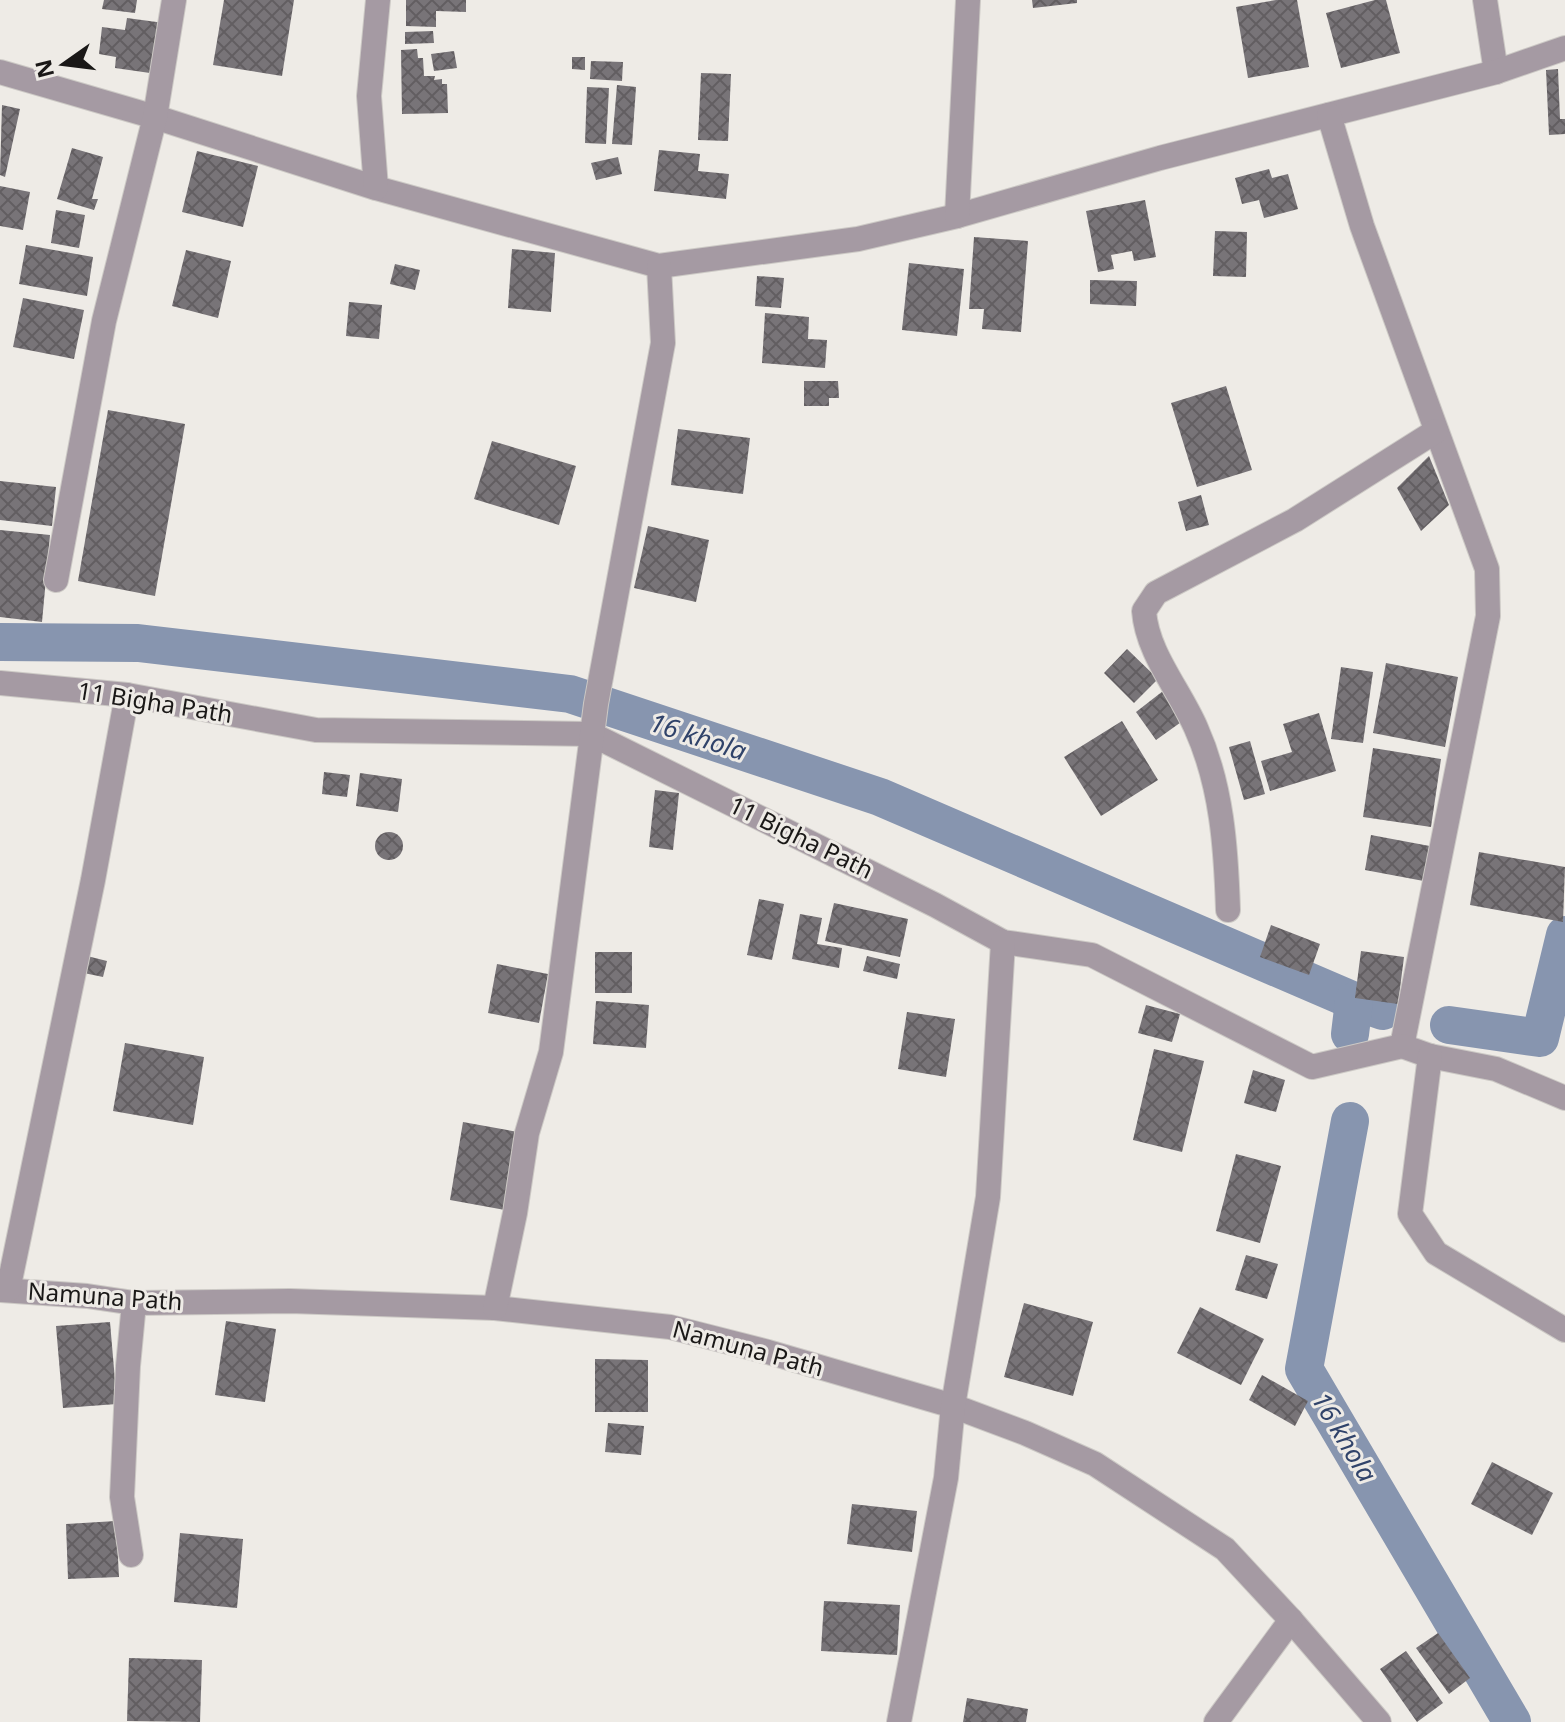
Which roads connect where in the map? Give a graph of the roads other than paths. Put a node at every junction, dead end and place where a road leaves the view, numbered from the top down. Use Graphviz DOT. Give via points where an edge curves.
graph roads {
  1 [pos="174,0"];
  2 [pos="378,0"];
  3 [pos="968,0"];
  4 [pos="1485,0"];
  5 [pos="1565,48"];
  6 [pos="0,72"];
  7 [pos="1496,72"];
  8 [pos="1329,115"];
  9 [pos="155,117"];
  10 [pos="376,188"];
  11 [pos="957,216"];
  12 [pos="659,266"];
  13 [pos="1436,431"];
  14 [pos="56,580"];
  15 [pos="0,683"];
  16 [pos="127,695"];
  17 [pos="591,734"];
  18 [pos="1228,910"];
  19 [pos="1003,942"];
  20 [pos="1402,1046"];
  21 [pos="1430,1056"];
  22 [pos="1565,1098"];
  23 [pos="4,1290"];
  24 [pos="134,1303"];
  25 [pos="495,1308"];
  26 [pos="1565,1330"];
  27 [pos="953,1406"];
  28 [pos="131,1555"];
  29 [pos="1291,1620"];
  30 [pos="899,1722"];
  31 [pos="1216,1722"];
  32 [pos="1379,1722"];
  1 -- 9 [label="street"];
  2 -- 10 [label="street" via="369,96"];
  3 -- 11 [label="street"];
  4 -- 7 [label="street"];
  5 -- 7 [label="street"];
  6 -- 9 [label="street"];
  7 -- 8 [label="street"];
  8 -- 11 [label="street"];
  8 -- 13 [label="street" via="1362,226"];
  9 -- 10 [label="street"];
  9 -- 14 [label="street" via="104,321"];
  10 -- 12 [label="street"];
  11 -- 12 [label="street" via="858,239"];
  12 -- 17 [label="street" via="663,343"];
  13 -- 18 [label="street" via="1295,520 1156,593 1144,611 1145,631 1196,727 1214,782"];
  13 -- 20 [label="street" via="1487,569 1488,616"];
  15 -- 16 [label="street, 11 Bigha Path"];
  16 -- 17 [label="street, 11 Bigha Path" via="316,730"];
  16 -- 23 [label="street" via="93,880"];
  17 -- 19 [label="street, 11 Bigha Path"];
  17 -- 25 [label="street" via="551,1052 527,1133"];
  19 -- 20 [label="street, 11 Bigha Path" via="1092,955 1312,1067"];
  19 -- 27 [label="street" via="988,1197"];
  20 -- 21 [label="street"];
  21 -- 22 [label="street" via="1496,1069"];
  21 -- 26 [label="street" via="1410,1214 1436,1253"];
  23 -- 24 [label="street, Namuna Path"];
  24 -- 25 [label="street, Namuna Path" via="290,1301"];
  24 -- 28 [label="street" via="122,1497"];
  25 -- 27 [label="street, Namuna Path" via="670,1327"];
  27 -- 29 [label="street, Namuna Path" via="1095,1464 1225,1549"];
  27 -- 30 [label="street" via="946,1478"];
  29 -- 31 [label="street"];
  29 -- 32 [label="street, Namuna Path"];
}
